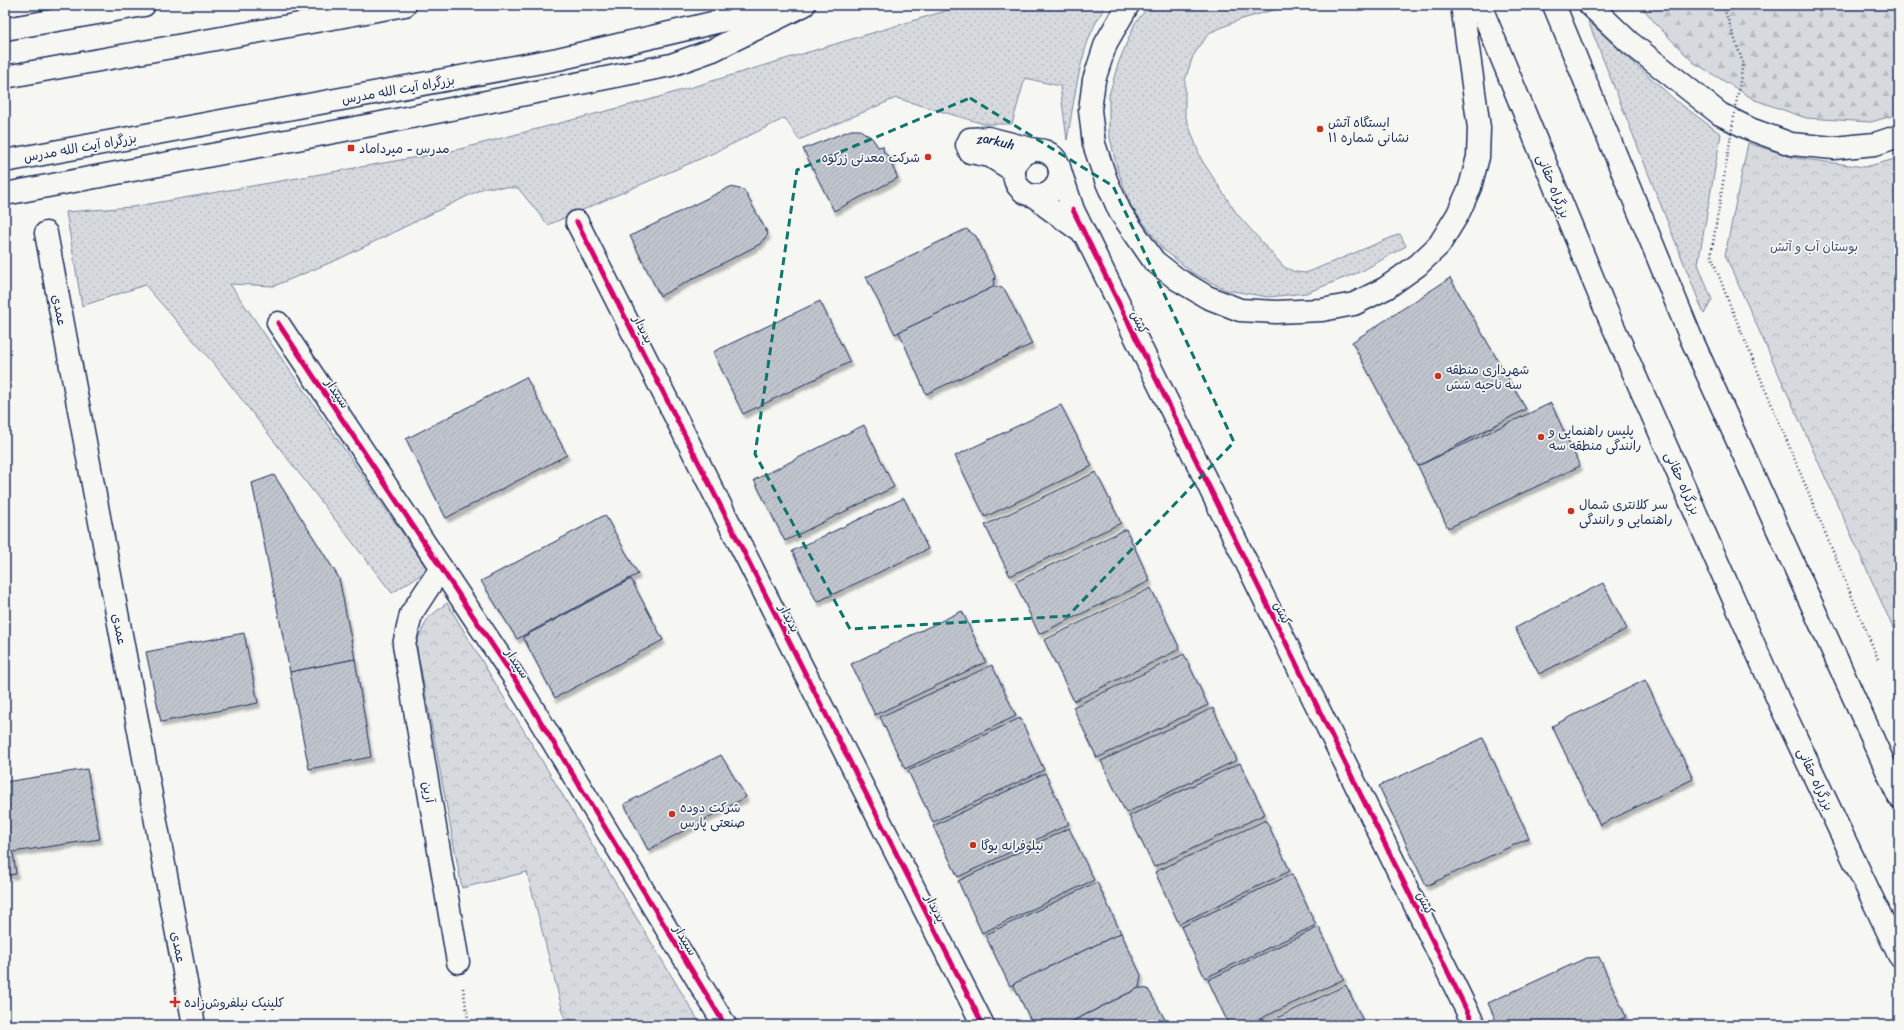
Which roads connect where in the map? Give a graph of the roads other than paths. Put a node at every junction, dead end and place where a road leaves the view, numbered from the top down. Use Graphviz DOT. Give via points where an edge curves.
graph roads {
  1 [pos="144,5"];
  2 [pos="405,5"];
  3 [pos="789,5"];
  4 [pos="804,5"];
  5 [pos="1128,5"];
  6 [pos="1462,5"];
  7 [pos="1480,5"];
  8 [pos="1554,5"];
  9 [pos="1590,5"];
  10 [pos="5,29"];
  11 [pos="5,77"];
  12 [pos="1899,136"];
  13 [pos="1035,150"];
  14 [pos="5,161"];
  15 [pos="1014,170"];
  16 [pos="1060,171"];
  17 [pos="5,194"];
  18 [pos="1036,196"];
  19 [pos="577,222"];
  20 [pos="46,232"];
  21 [pos="1085,235"];
  22 [pos="278,323"];
  23 [pos="442,568"];
  24 [pos="1899,797"];
  25 [pos="1899,955"];
  26 [pos="458,962"];
  27 [pos="194,1025"];
  28 [pos="725,1025"];
  29 [pos="983,1025"];
  30 [pos="1474,1025"];
  1 -- 10 [label="main road"];
  2 -- 11 [label="main road"];
  3 -- 14 [label="main road, بزرگراه آیت الله مدرس" via="558,59"];
  4 -- 17 [label="main road" via="714,50 671,66"];
  5 -- 6 [label="main road" via="1106,43 1094,80 1090,110 1094,144 1120,212 1154,261 1177,280 1207,297 1240,310 1276,312 1322,310 1354,304 1386,288 1439,246 1458,214 1470,186 1479,150 1479,128"];
  7 -- 25 [label="main road, بزرگراه حقانی" via="1602,301 1780,704"];
  8 -- 24 [label="main road" via="1691,338"];
  9 -- 12 [label="main road" via="1629,42 1720,114 1750,129 1791,144 1834,148 1875,144"];
  13 -- 15 [label="main road" via="1022,155"];
  13 -- 15 [label="main road, zarkuh" via="988,138 970,139 967,145 970,152 990,156"];
  13 -- 16 [label="main road" via="1046,152 1054,158"];
  15 -- 18 [label="main road" via="1014,181 1018,187 1029,196"];
  16 -- 18 [label="main road" via="1060,178 1053,190 1048,194"];
  16 -- 21 [label="main road, کیش" via="1073,210"];
  18 -- 21 [label="main road"];
  19 -- 29 [label="main road, پدیدار"];
  20 -- 27 [label="main road, عمدی"];
  21 -- 30 [label="main road, کیش"];
  22 -- 23 [label="main road, سپیدار"];
  23 -- 26 [label="main road, آرین" via="411,614 404,645"];
  23 -- 28 [label="main road, سپیدار" via="513,676"];
}
